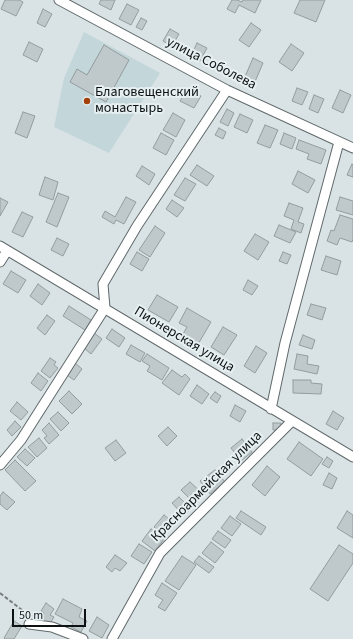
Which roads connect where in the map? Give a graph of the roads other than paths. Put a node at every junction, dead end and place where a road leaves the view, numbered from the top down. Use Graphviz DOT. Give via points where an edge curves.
graph roads {
  1 [pos="59,0"];
  2 [pos="227,90"];
  3 [pos="339,142"];
  4 [pos="353,148"];
  5 [pos="4,248"];
  6 [pos="0,262"];
  7 [pos="104,308"];
  8 [pos="271,409"];
  9 [pos="292,421"];
  10 [pos="353,458"];
  11 [pos="0,466"];
  12 [pos="29,624"];
  13 [pos="83,639"];
  14 [pos="112,639"];
  1 -- 2 [label="street, улица Соболева"];
  2 -- 3 [label="street, улица Соболева"];
  2 -- 7 [label="street" via="137,226 103,284"];
  3 -- 4 [label="street, улица Соболева"];
  3 -- 8 [label="street" via="285,343"];
  5 -- 6 [label="street"];
  5 -- 7 [label="street, Пионерская улица"];
  7 -- 8 [label="street, Пионерская улица"];
  7 -- 11 [label="street" via="21,440"];
  8 -- 9 [label="street, Пионерская улица"];
  9 -- 10 [label="street, Пионерская улица"];
  9 -- 14 [label="street, Красноармейская улица" via="160,553"];
  12 -- 13 [label="street" via="52,627"];
}
